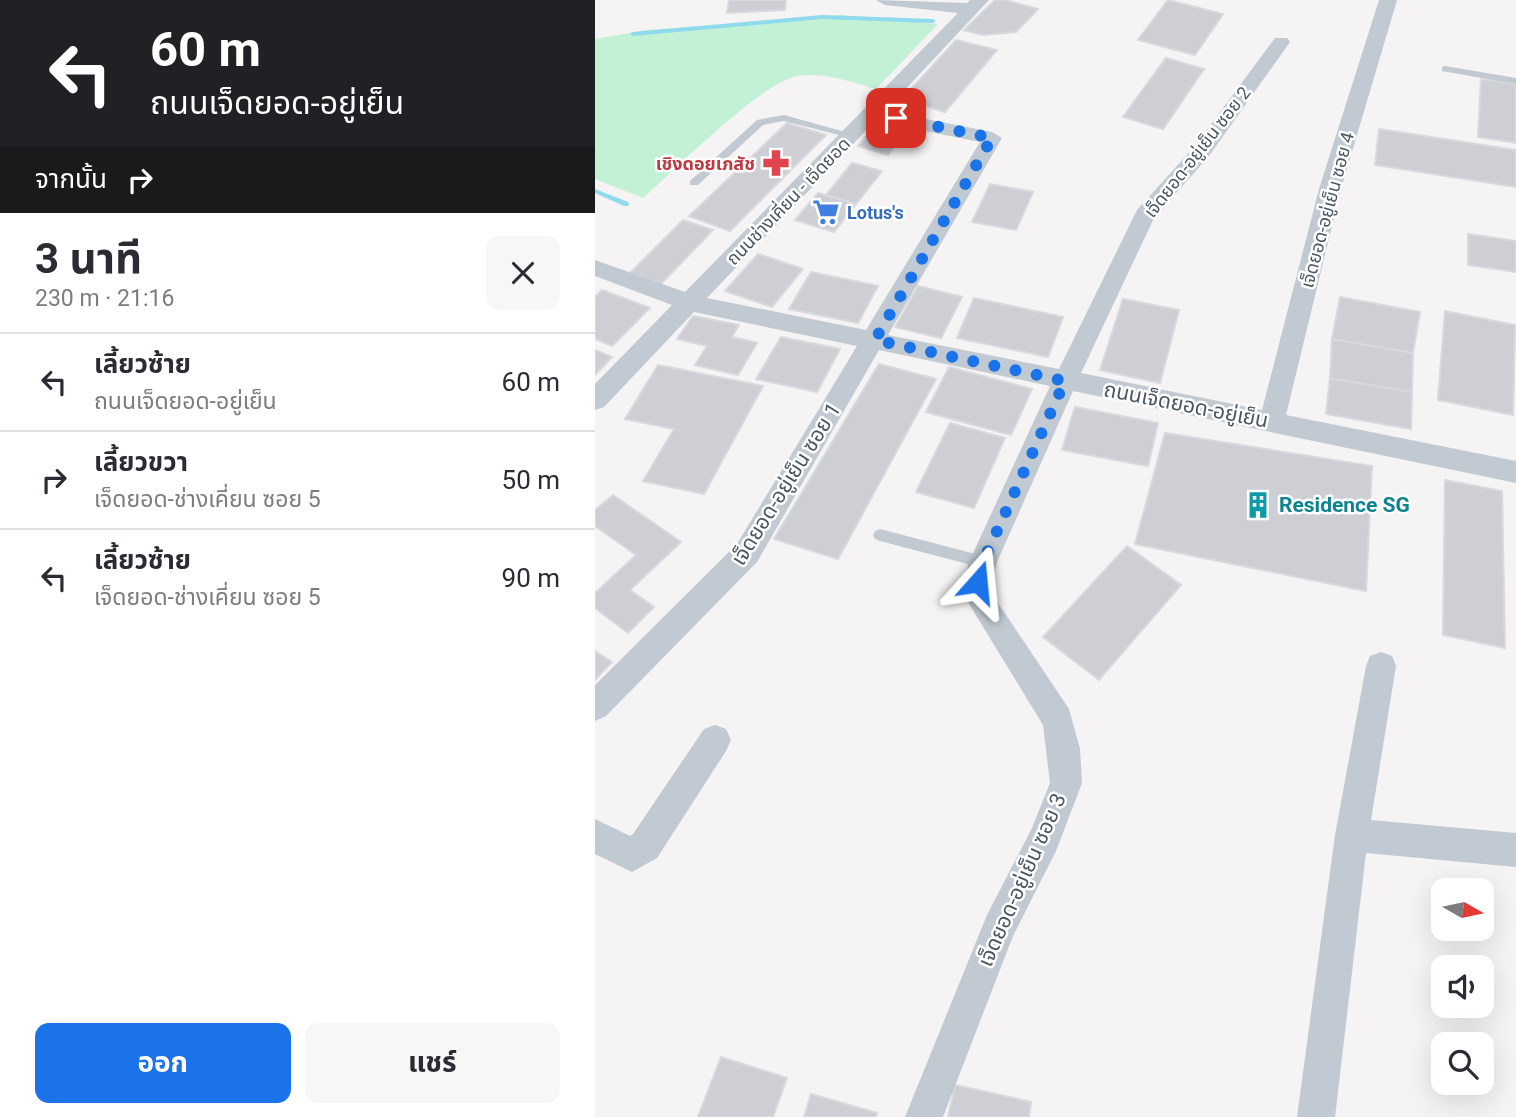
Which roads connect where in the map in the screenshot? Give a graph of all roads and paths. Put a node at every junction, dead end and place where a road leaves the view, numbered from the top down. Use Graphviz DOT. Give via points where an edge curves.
graph roads {
  1 [pos="885,0"];
  2 [pos="1388,0"];
  3 [pos="975,4"];
  4 [pos="1281,42"];
  5 [pos="1445,69"];
  6 [pos="1516,81"];
  7 [pos="871,114"];
  8 [pos="851,135"];
  9 [pos="694,183"];
  10 [pos="595,268"];
  11 [pos="691,303"];
  12 [pos="875,340"];
  13 [pos="1065,381"];
  14 [pos="595,400"];
  15 [pos="1272,422"];
  16 [pos="1516,472"];
  17 [pos="880,534"];
  18 [pos="983,562"];
  19 [pos="1381,666"];
  20 [pos="595,706"];
  21 [pos="715,740"];
  22 [pos="1352,835"];
  23 [pos="597,844"];
  24 [pos="1516,850"];
  25 [pos="924,1117"];
  26 [pos="1319,1117"];
  1 -- 3 [label="street"];
  2 -- 15 [label="street, เจ็ดยอด-อยู่เย็น ซอย 4" via="1330,189"];
  3 -- 7 [label="street, ถนนช่างเคี่ยน - เจ็ดยอด"];
  4 -- 13 [label="street, เจ็ดยอด-อยู่เย็น ซอย 2" via="1202,151 1145,215"];
  5 -- 6 [label="lane"];
  7 -- 8 [label="street, ถนนช่างเคี่ยน - เจ็ดยอด"];
  7 -- 12 [label="street, เจ็ดยอด-อยู่เย็น ซอย 1" via="992,138"];
  8 -- 9 [label="lane" via="784,118 760,122"];
  8 -- 11 [label="street, ถนนช่างเคี่ยน - เจ็ดยอด"];
  10 -- 11 [label="street, ถนนเจ็ดยอด-อยู่เย็น"];
  11 -- 12 [label="street, ถนนเจ็ดยอด-อยู่เย็น"];
  11 -- 14 [label="street, ถนนช่างเคี่ยน - เจ็ดยอด"];
  12 -- 13 [label="street, ถนนเจ็ดยอด-อยู่เย็น"];
  12 -- 20 [label="street, เจ็ดยอด-อยู่เย็น ซอย 1" via="747,553"];
  13 -- 15 [label="street, ถนนเจ็ดยอด-อยู่เย็น"];
  13 -- 18 [label="street, เจ็ดยอด-อยู่เย็น ซอย 3"];
  15 -- 16 [label="street, ถนนเจ็ดยอด-อยู่เย็น"];
  17 -- 18 [label="lane"];
  18 -- 25 [label="street, เจ็ดยอด-อยู่เย็น ซอย 3" via="978,582 983,604 1058,720 1066,783 1044,839 999,927"];
  19 -- 22 [label="street"];
  21 -- 23 [label="street" via="645,846 632,855"];
  22 -- 24 [label="street"];
  22 -- 26 [label="street"];
}
